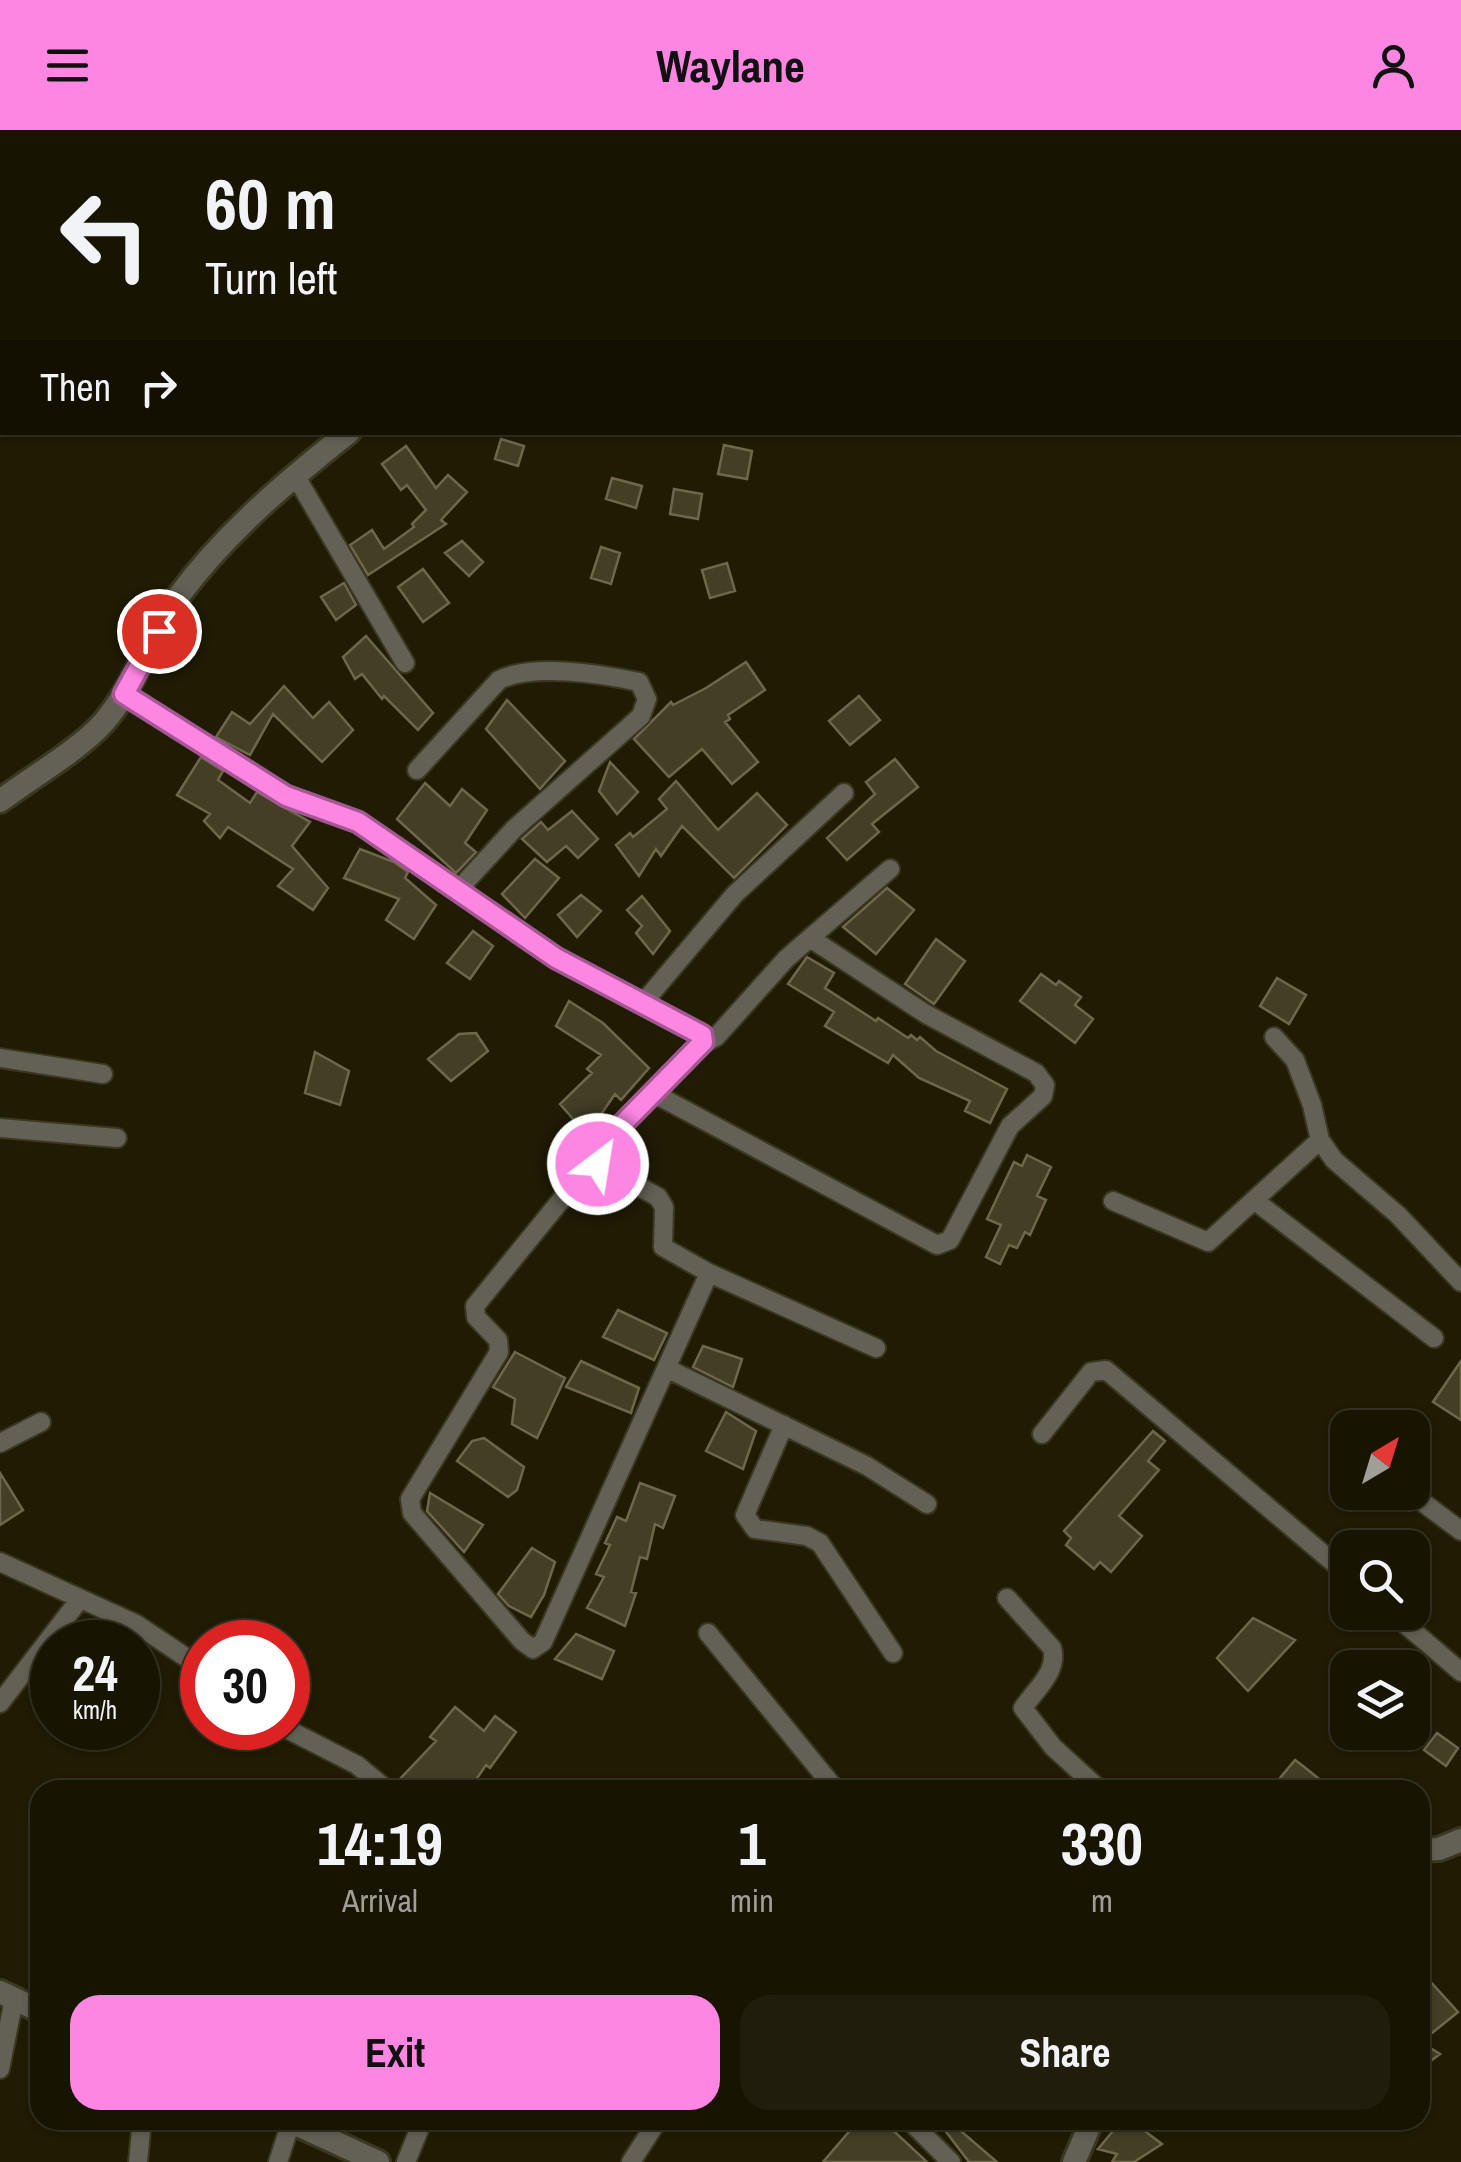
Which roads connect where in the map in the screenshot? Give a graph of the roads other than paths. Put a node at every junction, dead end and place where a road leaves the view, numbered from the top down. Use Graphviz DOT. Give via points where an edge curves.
graph roads {
  1 [pos="345,435"];
  2 [pos="295,475"];
  3 [pos="406,662"];
  4 [pos="124,694"];
  5 [pos="417,770"];
  6 [pos="844,793"];
  7 [pos="0,801"];
  8 [pos="890,869"];
  9 [pos="457,891"];
  10 [pos="810,938"];
  11 [pos="643,1003"];
  12 [pos="1274,1037"];
  13 [pos="703,1042"];
  14 [pos="0,1058"];
  15 [pos="103,1074"];
  16 [pos="653,1093"];
  17 [pos="0,1128"];
  18 [pos="118,1138"];
  19 [pos="1320,1140"];
  20 [pos="598,1164"];
  21 [pos="1254,1200"];
  22 [pos="1112,1202"];
  23 [pos="710,1273"];
  24 [pos="1461,1282"];
  25 [pos="1434,1338"];
  26 [pos="876,1348"];
  27 [pos="668,1369"];
  28 [pos="40,1422"];
  29 [pos="784,1426"];
  30 [pos="1042,1434"];
  31 [pos="0,1443"];
  32 [pos="928,1504"];
  33 [pos="1430,1508"];
  34 [pos="1461,1530"];
  35 [pos="1330,1561"];
  36 [pos="0,1562"];
  37 [pos="1007,1598"];
  38 [pos="80,1599"];
  39 [pos="1412,1630"];
  40 [pos="708,1633"];
  41 [pos="180,1653"];
  42 [pos="893,1653"];
  43 [pos="1461,1672"];
  44 [pos="0,1703"];
  45 [pos="310,1741"];
  46 [pos="376,1780"];
  47 [pos="828,1780"];
  48 [pos="1089,1780"];
  49 [pos="1461,1840"];
  50 [pos="1430,1849"];
  51 [pos="7,1995"];
  52 [pos="30,2005"];
  53 [pos="0,2069"];
  54 [pos="141,2130"];
  55 [pos="287,2130"];
  56 [pos="309,2130"];
  57 [pos="418,2130"];
  58 [pos="652,2130"];
  59 [pos="918,2130"];
  60 [pos="1088,2130"];
  61 [pos="138,2162"];
  62 [pos="278,2162"];
  63 [pos="378,2162"];
  64 [pos="406,2162"];
  65 [pos="631,2162"];
  66 [pos="952,2162"];
  67 [pos="1074,2162"];
  1 -- 2 [label="street"];
  2 -- 3 [label="street"];
  2 -- 4 [label="street" via="223,542 176,600"];
  4 -- 7 [label="street" via="102,725"];
  4 -- 9 [label="street" via="286,796 358,822"];
  5 -- 9 [label="street" via="512,673 600,674 639,682 647,699 641,716 514,829"];
  6 -- 11 [label="street" via="734,894"];
  8 -- 10 [label="street"];
  9 -- 11 [label="street" via="556,958"];
  10 -- 13 [label="street" via="716,1037"];
  10 -- 16 [label="street" via="926,1014 1036,1072 1045,1085 1043,1096 1010,1126 950,1240 937,1245"];
  11 -- 13 [label="street" via="702,1035"];
  12 -- 19 [label="street" via="1296,1060"];
  13 -- 16 [label="street"];
  14 -- 15 [label="street"];
  16 -- 20 [label="street" via="598,1149"];
  17 -- 18 [label="street"];
  19 -- 21 [label="street"];
  19 -- 24 [label="street"];
  20 -- 23 [label="street" via="658,1197 664,1207 662,1247"];
  20 -- 27 [label="street" via="570,1188 476,1306 476,1317 498,1340 500,1352 410,1499 412,1513 533,1649 543,1642"];
  21 -- 22 [label="street" via="1208,1242"];
  21 -- 25 [label="street"];
  23 -- 26 [label="street"];
  23 -- 27 [label="street"];
  27 -- 29 [label="street"];
  28 -- 31 [label="street"];
  29 -- 32 [label="street"];
  29 -- 42 [label="street" via="745,1515 755,1529 820,1543"];
  30 -- 35 [label="street" via="1091,1372 1106,1370"];
  33 -- 34 [label="street"];
  36 -- 38 [label="street"];
  37 -- 48 [label="street" via="1055,1658 1023,1708"];
  38 -- 41 [label="street"];
  38 -- 44 [label="street"];
  39 -- 43 [label="street"];
  40 -- 47 [label="street"];
  45 -- 46 [label="street"];
  49 -- 50 [label="street"];
  51 -- 52 [label="street"];
  51 -- 53 [label="street"];
  54 -- 61 [label="street"];
  55 -- 62 [label="street"];
  56 -- 63 [label="street"];
  57 -- 64 [label="street"];
  58 -- 65 [label="street"];
  59 -- 66 [label="street"];
  60 -- 67 [label="street"];
}
